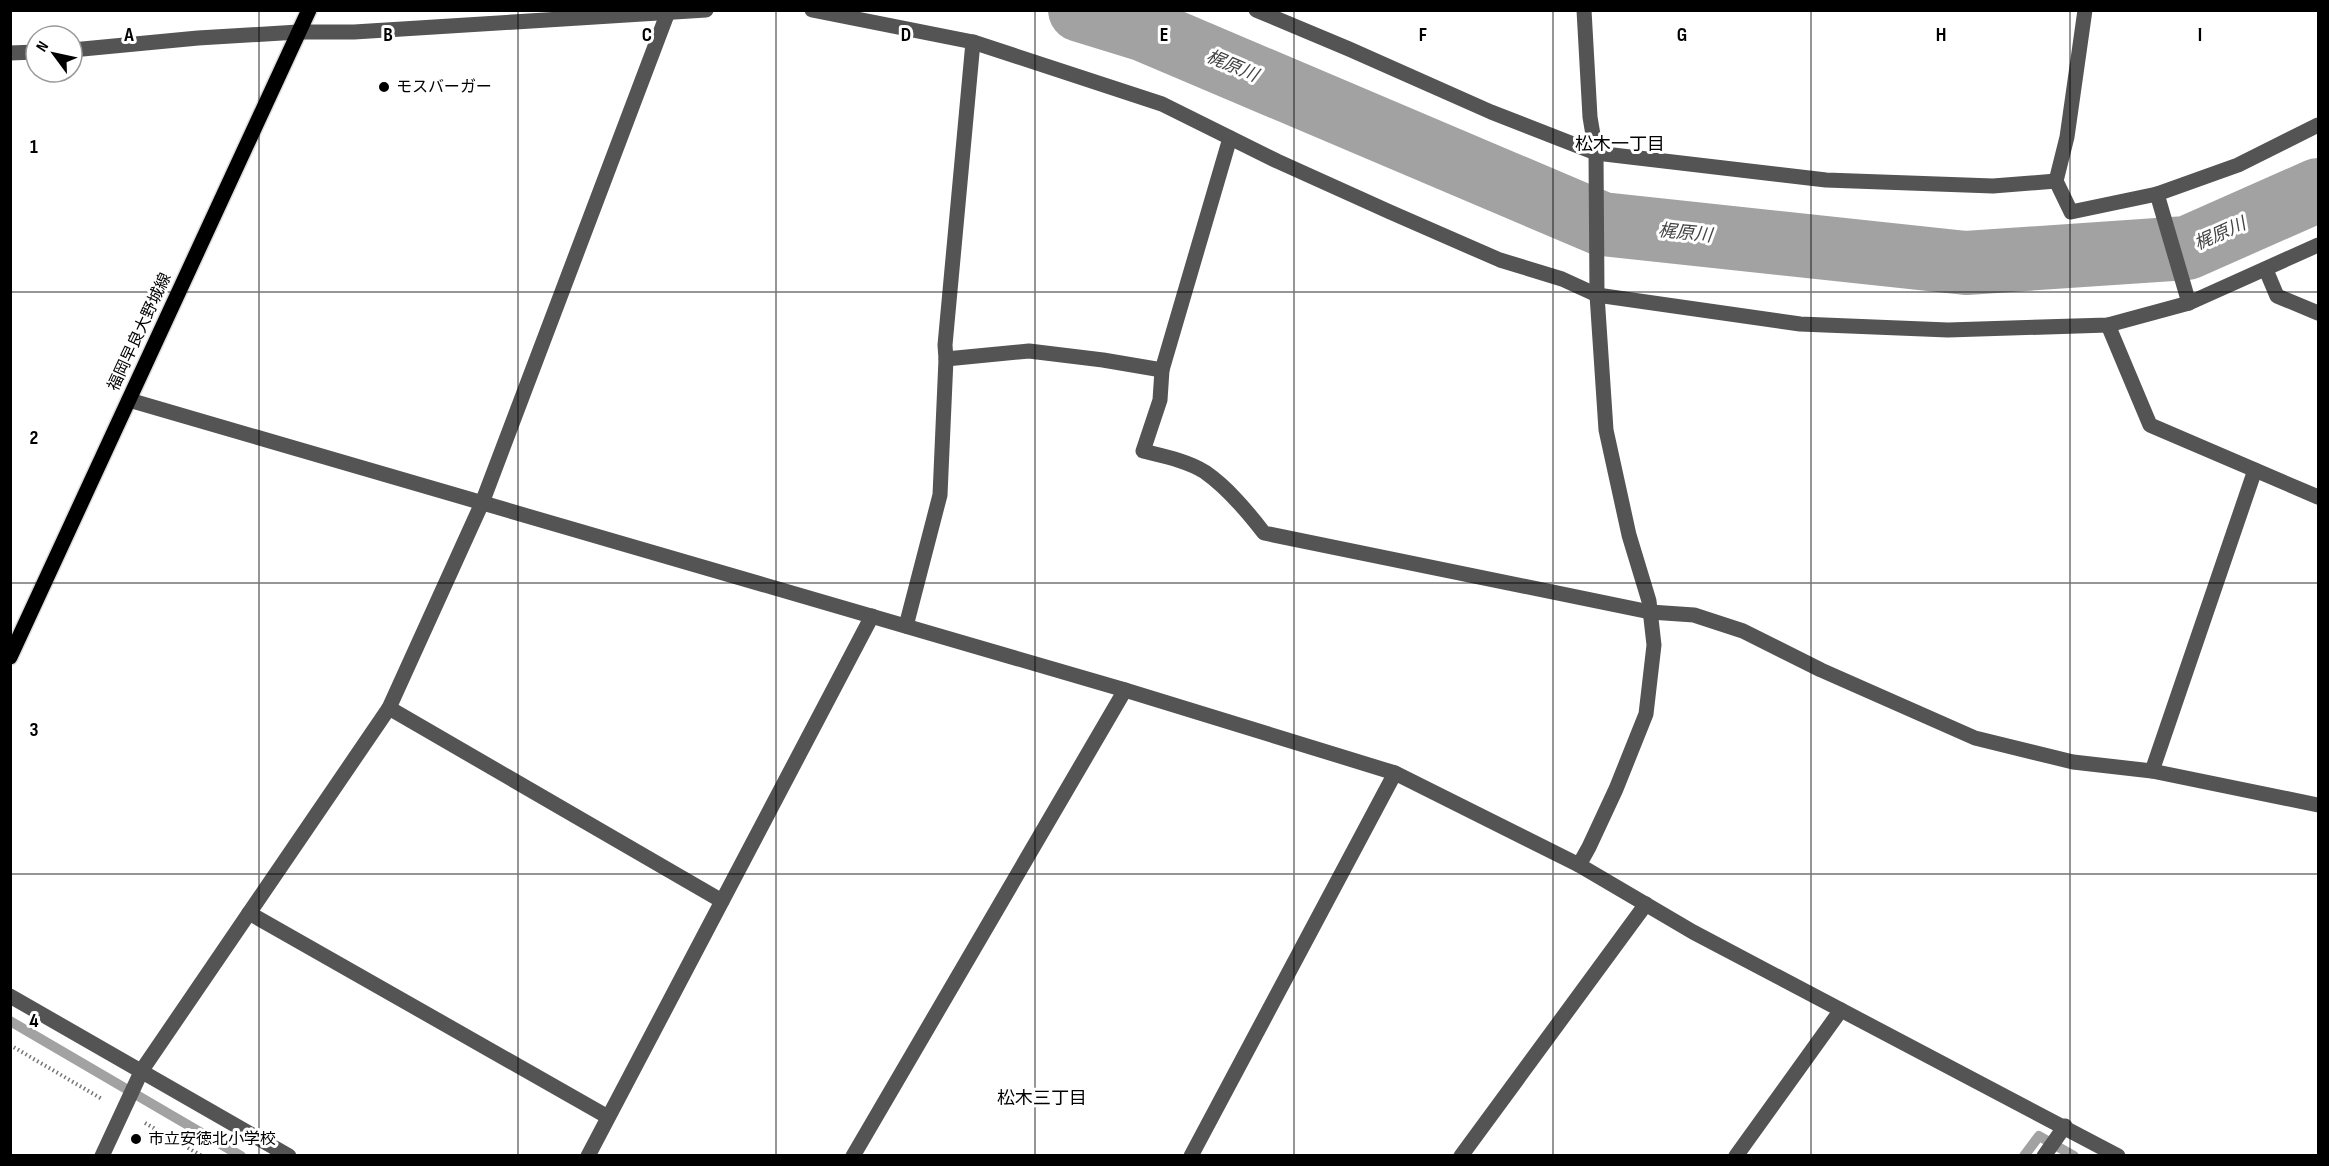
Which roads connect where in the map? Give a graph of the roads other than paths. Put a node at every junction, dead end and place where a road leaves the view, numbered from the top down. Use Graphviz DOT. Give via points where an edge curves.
graph roads {
  1 [pos="706,10"];
  2 [pos="812,10"];
  3 [pos="1256,10"];
  4 [pos="1584,10"];
  5 [pos="2085,10"];
  6 [pos="668,12"];
  7 [pos="303,21"];
  8 [pos="973,42"];
  9 [pos="84,49"];
  10 [pos="2319,125"];
  11 [pos="1230,138"];
  12 [pos="1596,153"];
  13 [pos="2055,181"];
  14 [pos="2157,198"];
  15 [pos="2319,245"];
  16 [pos="2266,270"];
  17 [pos="1597,295"];
  18 [pos="2187,298"];
  19 [pos="2319,313"];
  20 [pos="2108,325"];
  21 [pos="946,359"];
  22 [pos="1162,370"];
  23 [pos="129,400"];
  24 [pos="2255,470"];
  25 [pos="2319,497"];
  26 [pos="482,502"];
  27 [pos="1650,612"];
  28 [pos="872,616"];
  29 [pos="906,626"];
  30 [pos="10,657"];
  31 [pos="1125,690"];
  32 [pos="389,708"];
  33 [pos="2152,771"];
  34 [pos="1395,773"];
  35 [pos="2319,805"];
  36 [pos="1579,865"];
  37 [pos="722,901"];
  38 [pos="1646,904"];
  39 [pos="249,913"];
  40 [pos="10,996"];
  41 [pos="1841,1010"];
  42 [pos="142,1070"];
  43 [pos="608,1117"];
  44 [pos="2065,1126"];
  45 [pos="102,1155"];
  46 [pos="289,1155"];
  47 [pos="588,1155"];
  48 [pos="853,1155"];
  49 [pos="1191,1155"];
  50 [pos="1461,1155"];
  51 [pos="1736,1155"];
  52 [pos="2044,1155"];
  53 [pos="2118,1155"];
  1 -- 6 [label="street"];
  2 -- 8 [label="street"];
  3 -- 12 [label="street"];
  4 -- 12 [label="street"];
  5 -- 13 [label="street" via="2067,137"];
  6 -- 7 [label="street" via="354,32"];
  6 -- 26 [label="street"];
  7 -- 9 [label="street" via="198,38"];
  7 -- 23 [label="main road, 福岡早良大野城線"];
  8 -- 11 [label="street" via="1162,104"];
  8 -- 21 [label="street"];
  10 -- 14 [label="street" via="2238,165"];
  11 -- 17 [label="street" via="1500,260 1562,279"];
  11 -- 22 [label="street"];
  12 -- 13 [label="street" via="1826,180 1993,186"];
  12 -- 17 [label="street"];
  13 -- 14 [label="street" via="2071,212"];
  14 -- 18 [label="street"];
  15 -- 16 [label="street"];
  16 -- 18 [label="street"];
  16 -- 19 [label="street" via="2277,296"];
  17 -- 20 [label="street" via="1800,324 1948,330"];
  17 -- 27 [label="street" via="1606,430"];
  18 -- 20 [label="street"];
  20 -- 24 [label="street" via="2150,425"];
  21 -- 22 [label="street" via="1029,351"];
  21 -- 29 [label="street" via="940,495"];
  22 -- 27 [label="street" via="1160,400 1143,451 1204,471 1224,487 1264,533"];
  23 -- 26 [label="street"];
  23 -- 30 [label="main road, 福岡早良大野城線"];
  24 -- 25 [label="street"];
  24 -- 33 [label="street"];
  26 -- 28 [label="street"];
  26 -- 32 [label="street"];
  27 -- 33 [label="street" via="1694,615 1743,632 1975,738 2073,762"];
  27 -- 36 [label="street" via="1654,645 1646,714"];
  28 -- 29 [label="street"];
  28 -- 37 [label="street"];
  29 -- 31 [label="street"];
  31 -- 34 [label="street"];
  31 -- 48 [label="street"];
  32 -- 37 [label="street"];
  32 -- 39 [label="street"];
  33 -- 35 [label="street"];
  34 -- 36 [label="street"];
  34 -- 49 [label="street"];
  36 -- 38 [label="street"];
  37 -- 43 [label="street"];
  38 -- 41 [label="street"];
  38 -- 50 [label="street"];
  39 -- 42 [label="street"];
  39 -- 43 [label="street"];
  40 -- 42 [label="street"];
  41 -- 44 [label="street"];
  41 -- 51 [label="street"];
  42 -- 45 [label="street"];
  42 -- 46 [label="street"];
  43 -- 47 [label="street"];
  44 -- 52 [label="street"];
  44 -- 53 [label="street"];
}
